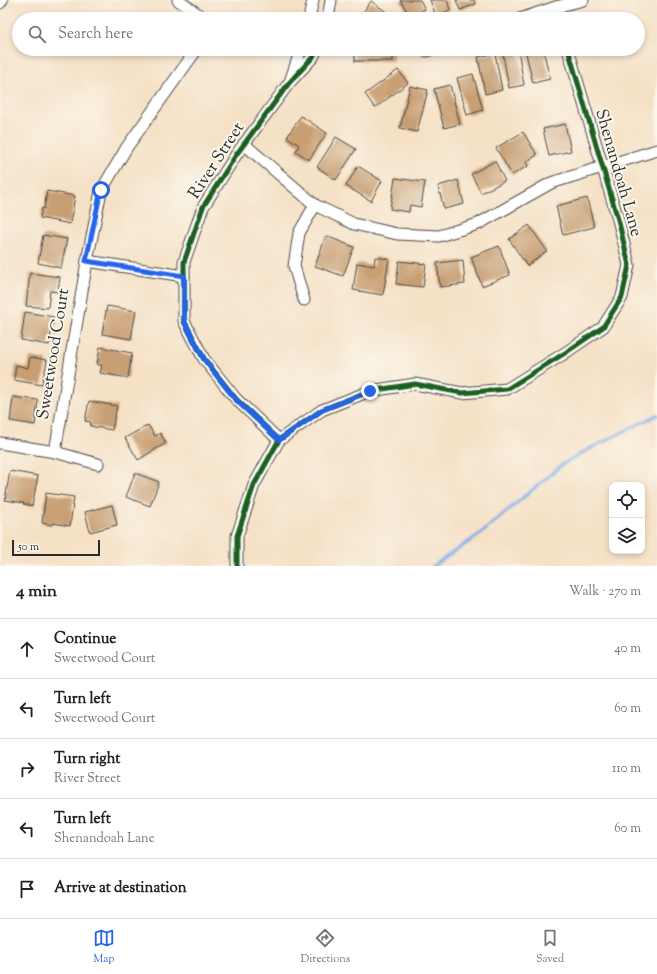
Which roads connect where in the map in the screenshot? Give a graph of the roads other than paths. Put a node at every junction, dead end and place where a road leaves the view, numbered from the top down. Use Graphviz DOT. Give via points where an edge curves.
graph roads {
  1 [pos="2,0"];
  2 [pos="178,0"];
  3 [pos="313,0"];
  4 [pos="331,0"];
  5 [pos="583,0"];
  6 [pos="0,4"];
  7 [pos="556,7"];
  8 [pos="195,12"];
  9 [pos="310,12"];
  10 [pos="329,12"];
  11 [pos="541,12"];
  12 [pos="558,12"];
  13 [pos="192,56"];
  14 [pos="299,56"];
  15 [pos="314,56"];
  16 [pos="570,56"];
  17 [pos="289,83"];
  18 [pos="244,144"];
  19 [pos="657,150"];
  20 [pos="603,168"];
  21 [pos="315,205"];
  22 [pos="86,261"];
  23 [pos="184,276"];
  24 [pos="304,300"];
  25 [pos="279,440"];
  26 [pos="0,443"];
  27 [pos="56,452"];
  28 [pos="98,464"];
  29 [pos="237,566"];
  1 -- 6 [label="street"];
  2 -- 8 [label="street"];
  3 -- 9 [label="street"];
  4 -- 10 [label="street"];
  5 -- 7 [label="street"];
  7 -- 11 [label="street"];
  7 -- 12 [label="street"];
  13 -- 22 [label="street, Sweetwood Court" via="127,147 101,190"];
  14 -- 17 [label="street, River Street"];
  15 -- 17 [label="street, River Street"];
  16 -- 20 [label="street, Shenandoah Lane"];
  17 -- 18 [label="street, River Street"];
  18 -- 21 [label="street"];
  18 -- 23 [label="street, River Street" via="203,207 184,262"];
  19 -- 20 [label="street"];
  20 -- 21 [label="street" via="551,183 478,224 439,236 397,234 354,224"];
  20 -- 25 [label="street, Shenandoah Lane" via="629,265 622,297 603,327 507,389 462,393 416,384 370,391 322,410"];
  21 -- 24 [label="street" via="299,233 294,266"];
  22 -- 23 [label="street"];
  22 -- 27 [label="street, Sweetwood Court"];
  23 -- 25 [label="street, River Street" via="184,321 204,359 236,400"];
  25 -- 29 [label="street" via="254,485 237,536"];
  26 -- 27 [label="street"];
  27 -- 28 [label="street"];
}
